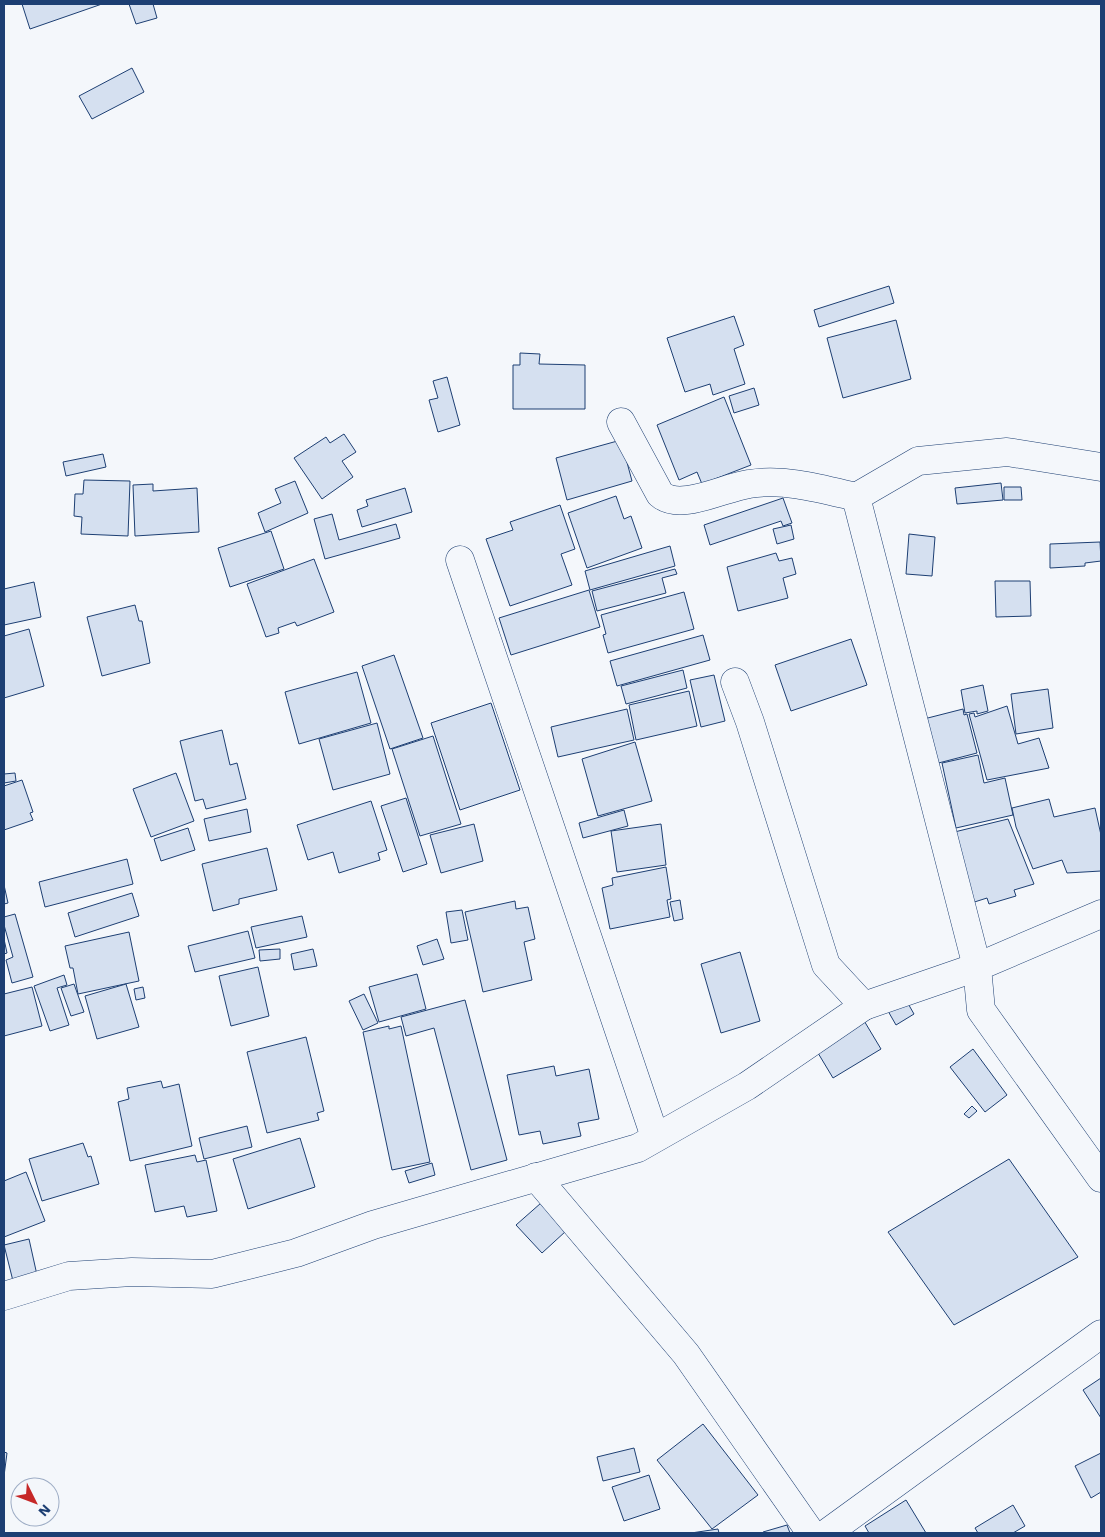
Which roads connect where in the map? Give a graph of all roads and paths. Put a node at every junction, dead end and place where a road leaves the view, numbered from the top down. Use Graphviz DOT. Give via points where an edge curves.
graph roads {
  1 [pos="621,422"];
  2 [pos="1101,468"];
  3 [pos="856,497"];
  4 [pos="460,560"];
  5 [pos="735,682"];
  6 [pos="1101,914"];
  7 [pos="976,967"];
  8 [pos="864,1006"];
  9 [pos="655,1138"];
  10 [pos="536,1178"];
  11 [pos="1101,1178"];
  12 [pos="4,1296"];
  13 [pos="1101,1334"];
  14 [pos="811,1533"];
  15 [pos="828,1533"];
  1 -- 3 [label="street" via="660,494 666,499 686,501 765,482 811,486"];
  2 -- 3 [label="street" via="1007,452 918,461"];
  3 -- 7 [label="street"];
  4 -- 9 [label="street"];
  5 -- 8 [label="street" via="826,965"];
  6 -- 7 [label="street"];
  7 -- 8 [label="street"];
  7 -- 11 [label="street" via="981,1010"];
  8 -- 9 [label="street" via="748,1086"];
  9 -- 10 [label="street" via="638,1148"];
  10 -- 12 [label="street" via="373,1225 296,1254 212,1274 132,1272 69,1276"];
  10 -- 14 [label="street" via="686,1354"];
  13 -- 15 [label="street"];
}
